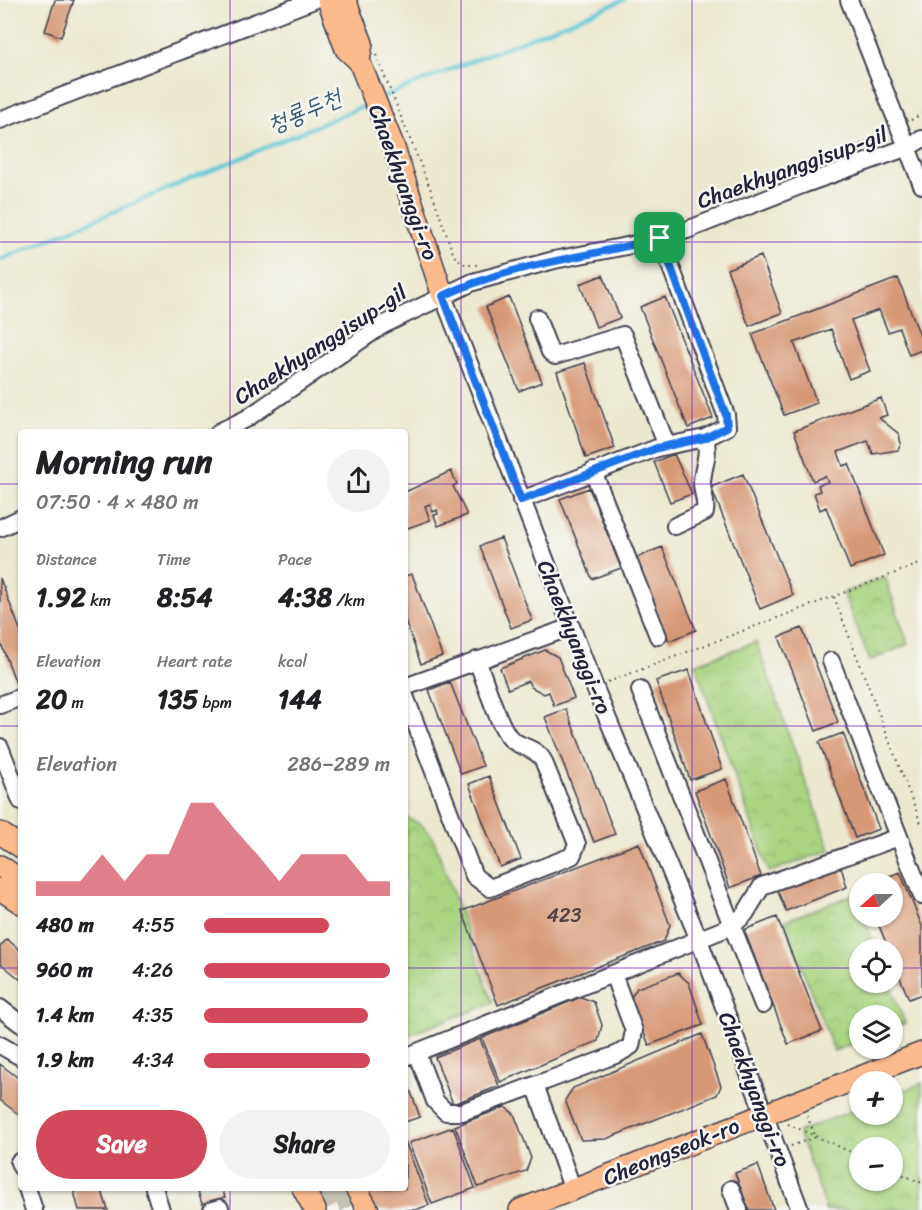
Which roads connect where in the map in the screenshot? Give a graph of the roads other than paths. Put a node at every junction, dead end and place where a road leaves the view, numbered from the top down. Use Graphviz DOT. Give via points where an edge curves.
graph roads {
  1 [pos="314,0"];
  2 [pos="328,0"];
  3 [pos="345,0"];
  4 [pos="849,0"];
  5 [pos="359,61"];
  6 [pos="0,120"];
  7 [pos="915,143"];
  8 [pos="922,185"];
  9 [pos="660,238"];
  10 [pos="443,296"];
  11 [pos="537,318"];
  12 [pos="225,429"];
  13 [pos="705,438"];
  14 [pos="667,446"];
  15 [pos="593,471"];
  16 [pos="521,500"];
  17 [pos="18,519"];
  18 [pos="675,526"];
  19 [pos="0,528"];
  20 [pos="570,627"];
  21 [pos="658,636"];
  22 [pos="477,660"];
  23 [pos="831,661"];
  24 [pos="408,686"];
  25 [pos="640,690"];
  26 [pos="18,699"];
  27 [pos="408,704"];
  28 [pos="0,705"];
  29 [pos="0,747"];
  30 [pos="18,793"];
  31 [pos="0,833"];
  32 [pos="899,837"];
  33 [pos="18,845"];
  34 [pos="0,850"];
  35 [pos="18,861"];
  36 [pos="0,866"];
  37 [pos="18,878"];
  38 [pos="0,889"];
  39 [pos="922,896"];
  40 [pos="18,901"];
  41 [pos="732,926"];
  42 [pos="699,940"];
  43 [pos="614,974"];
  44 [pos="763,1005"];
  45 [pos="0,1008"];
  46 [pos="18,1022"];
  47 [pos="0,1045"];
  48 [pos="922,1053"];
  49 [pos="18,1055"];
  50 [pos="411,1055"];
  51 [pos="535,1086"];
  52 [pos="765,1113"];
  53 [pos="731,1189"];
  54 [pos="573,1190"];
  55 [pos="28,1191"];
  56 [pos="155,1191"];
  57 [pos="305,1191"];
  58 [pos="358,1191"];
  59 [pos="34,1210"];
  60 [pos="161,1210"];
  61 [pos="315,1210"];
  62 [pos="368,1210"];
  63 [pos="520,1210"];
  64 [pos="739,1210"];
  65 [pos="800,1210"];
  1 -- 6 [label="street"];
  2 -- 5 [label="main road, Chaekhyanggi-ro" via="346,48"];
  3 -- 5 [label="main road, Chaekhyanggi-ro" via="362,43"];
  4 -- 7 [label="street" via="899,126"];
  5 -- 10 [label="main road, Chaekhyanggi-ro" via="393,145"];
  7 -- 8 [label="street"];
  7 -- 9 [label="street, Chaekhyanggisup-gil"];
  9 -- 10 [label="street, Chaekhyanggisup-gil" via="554,260 473,282"];
  9 -- 13 [label="street" via="726,415 727,427"];
  10 -- 12 [label="street, Chaekhyanggisup-gil" via="383,325 246,419"];
  10 -- 16 [label="street, Chaekhyanggi-ro"];
  11 -- 14 [label="street" via="555,356 623,335"];
  13 -- 14 [label="street"];
  13 -- 18 [label="street" via="705,512"];
  14 -- 15 [label="street"];
  15 -- 16 [label="street"];
  15 -- 21 [label="street"];
  16 -- 20 [label="street, Chaekhyanggi-ro"];
  17 -- 19 [label="street"];
  20 -- 22 [label="street"];
  20 -- 42 [label="street, Chaekhyanggi-ro"];
  22 -- 24 [label="street"];
  22 -- 27 [label="street" via="506,733 543,760 577,844 572,856 490,888 482,885 474,876"];
  23 -- 32 [label="street"];
  25 -- 41 [label="street"];
  26 -- 28 [label="street"];
  29 -- 30 [label="street"];
  31 -- 33 [label="main road"];
  32 -- 39 [label="street"];
  32 -- 41 [label="street" via="762,886 745,914"];
  34 -- 35 [label="main road"];
  36 -- 37 [label="main road"];
  38 -- 40 [label="main road"];
  41 -- 42 [label="street"];
  41 -- 44 [label="street"];
  42 -- 43 [label="street"];
  42 -- 52 [label="street, Chaekhyanggi-ro"];
  43 -- 50 [label="street"];
  43 -- 51 [label="street" via="634,1031 631,1046"];
  45 -- 46 [label="street"];
  47 -- 49 [label="street"];
  48 -- 52 [label="main road, Cheongseok-ro"];
  50 -- 51 [label="street" via="435,1101 446,1112 462,1112"];
  51 -- 54 [label="street"];
  52 -- 54 [label="main road, Cheongseok-ro"];
  52 -- 65 [label="street, Chaekhyanggi-ro"];
  53 -- 64 [label="street"];
  54 -- 63 [label="main road, Cheongseok-ro"];
  55 -- 59 [label="street"];
  56 -- 60 [label="street"];
  57 -- 61 [label="main road"];
  58 -- 62 [label="main road"];
}
